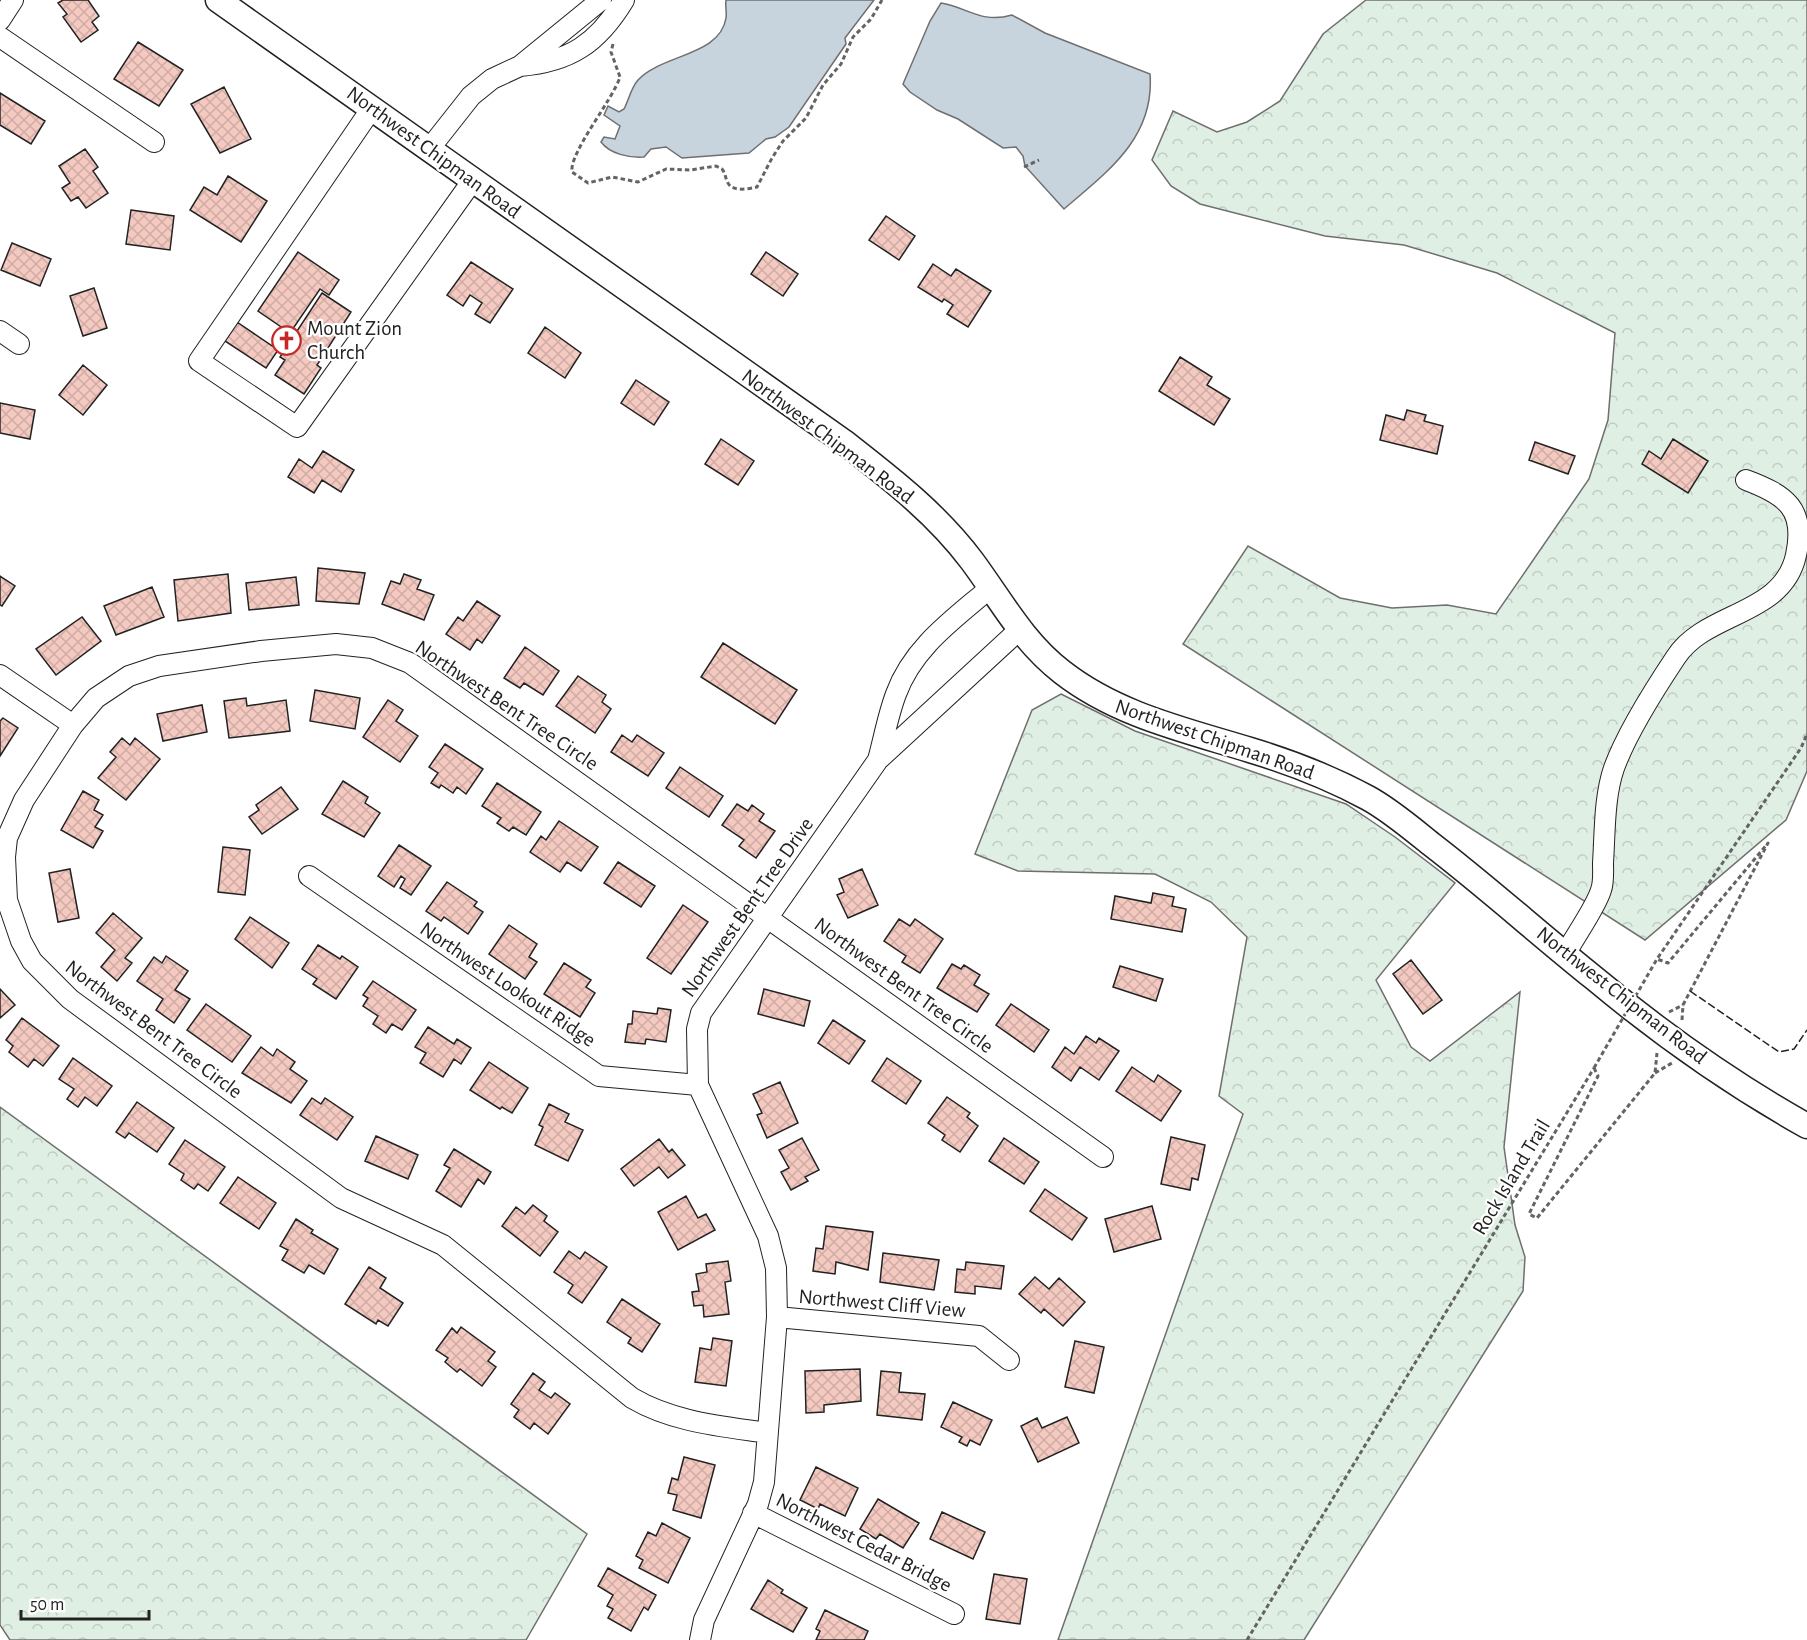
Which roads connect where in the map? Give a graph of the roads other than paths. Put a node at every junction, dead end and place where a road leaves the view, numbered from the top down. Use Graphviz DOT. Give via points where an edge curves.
graph roads {
  1 [pos="13,0"];
  2 [pos="219,0"];
  3 [pos="601,0"];
  4 [pos="624,0"];
  5 [pos="0,20"];
  6 [pos="0,37"];
  7 [pos="520,66"];
  8 [pos="372,108"];
  9 [pos="154,142"];
  10 [pos="430,148"];
  11 [pos="474,180"];
  12 [pos="0,331"];
  13 [pos="19,344"];
  14 [pos="1746,480"];
  15 [pos="990,588"];
  16 [pos="1019,630"];
  17 [pos="0,675"];
  18 [pos="73,725"];
  19 [pos="878,760"];
  20 [pos="309,876"];
  21 [pos="768,917"];
  22 [pos="1566,953"];
  23 [pos="698,1085"];
  24 [pos="1807,1126"];
  25 [pos="1103,1157"];
  26 [pos="777,1317"];
  27 [pos="1009,1360"];
  28 [pos="767,1433"];
  29 [pos="753,1514"];
  30 [pos="954,1614"];
  31 [pos="700,1640"];
  1 -- 5 [label="street"];
  2 -- 8 [label="main road, Northwest Chipman Road"];
  3 -- 7 [label="street"];
  4 -- 7 [label="street" via="593,39 572,54 548,64"];
  6 -- 9 [label="street"];
  7 -- 10 [label="street" via="492,79 471,96"];
  8 -- 10 [label="main road, Northwest Chipman Road"];
  8 -- 11 [label="street" via="199,361 297,427"];
  10 -- 11 [label="main road, Northwest Chipman Road"];
  11 -- 15 [label="main road, Northwest Chipman Road" via="914,497 951,536"];
  12 -- 13 [label="street"];
  14 -- 22 [label="street" via="1770,489 1794,509 1800,531 1796,558 1786,581 1771,596 1701,634 1677,654 1637,722 1614,769 1601,890"];
  15 -- 16 [label="main road, Northwest Chipman Road"];
  15 -- 19 [label="street, Northwest Bent Tree Drive" via="931,638 910,666 896,693"];
  16 -- 19 [label="street, Northwest Bent Tree Drive"];
  16 -- 22 [label="main road, Northwest Chipman Road" via="1046,660 1105,700 1139,716 1255,751 1369,799 1477,879"];
  17 -- 18 [label="street"];
  18 -- 21 [label="street, Northwest Bent Tree Circle" via="110,688 129,676 159,666 336,644 372,648 410,663"];
  18 -- 28 [label="street, Northwest Bent Tree Circle" via="14,819 5,857 7,900 14,921 32,961 48,978 70,999 341,1198 443,1245 632,1398 656,1412 682,1420"];
  19 -- 21 [label="street, Northwest Bent Tree Drive"];
  20 -- 23 [label="street, Northwest Lookout Ridge" via="599,1076"];
  21 -- 23 [label="street, Northwest Bent Tree Drive" via="701,1013 697,1029"];
  21 -- 25 [label="street, Northwest Bent Tree Circle"];
  22 -- 24 [label="main road, Northwest Chipman Road" via="1674,1039"];
  23 -- 26 [label="street, Northwest Bent Tree Drive" via="768,1236 776,1268"];
  26 -- 27 [label="street, Northwest Cliff View" via="979,1336"];
  26 -- 28 [label="street, Northwest Bent Tree Drive"];
  28 -- 29 [label="street, Northwest Bent Tree Drive" via="764,1482"];
  29 -- 30 [label="street, Northwest Cedar Bridge"];
  29 -- 31 [label="street, Northwest Bent Tree Drive" via="722,1577"];
}
